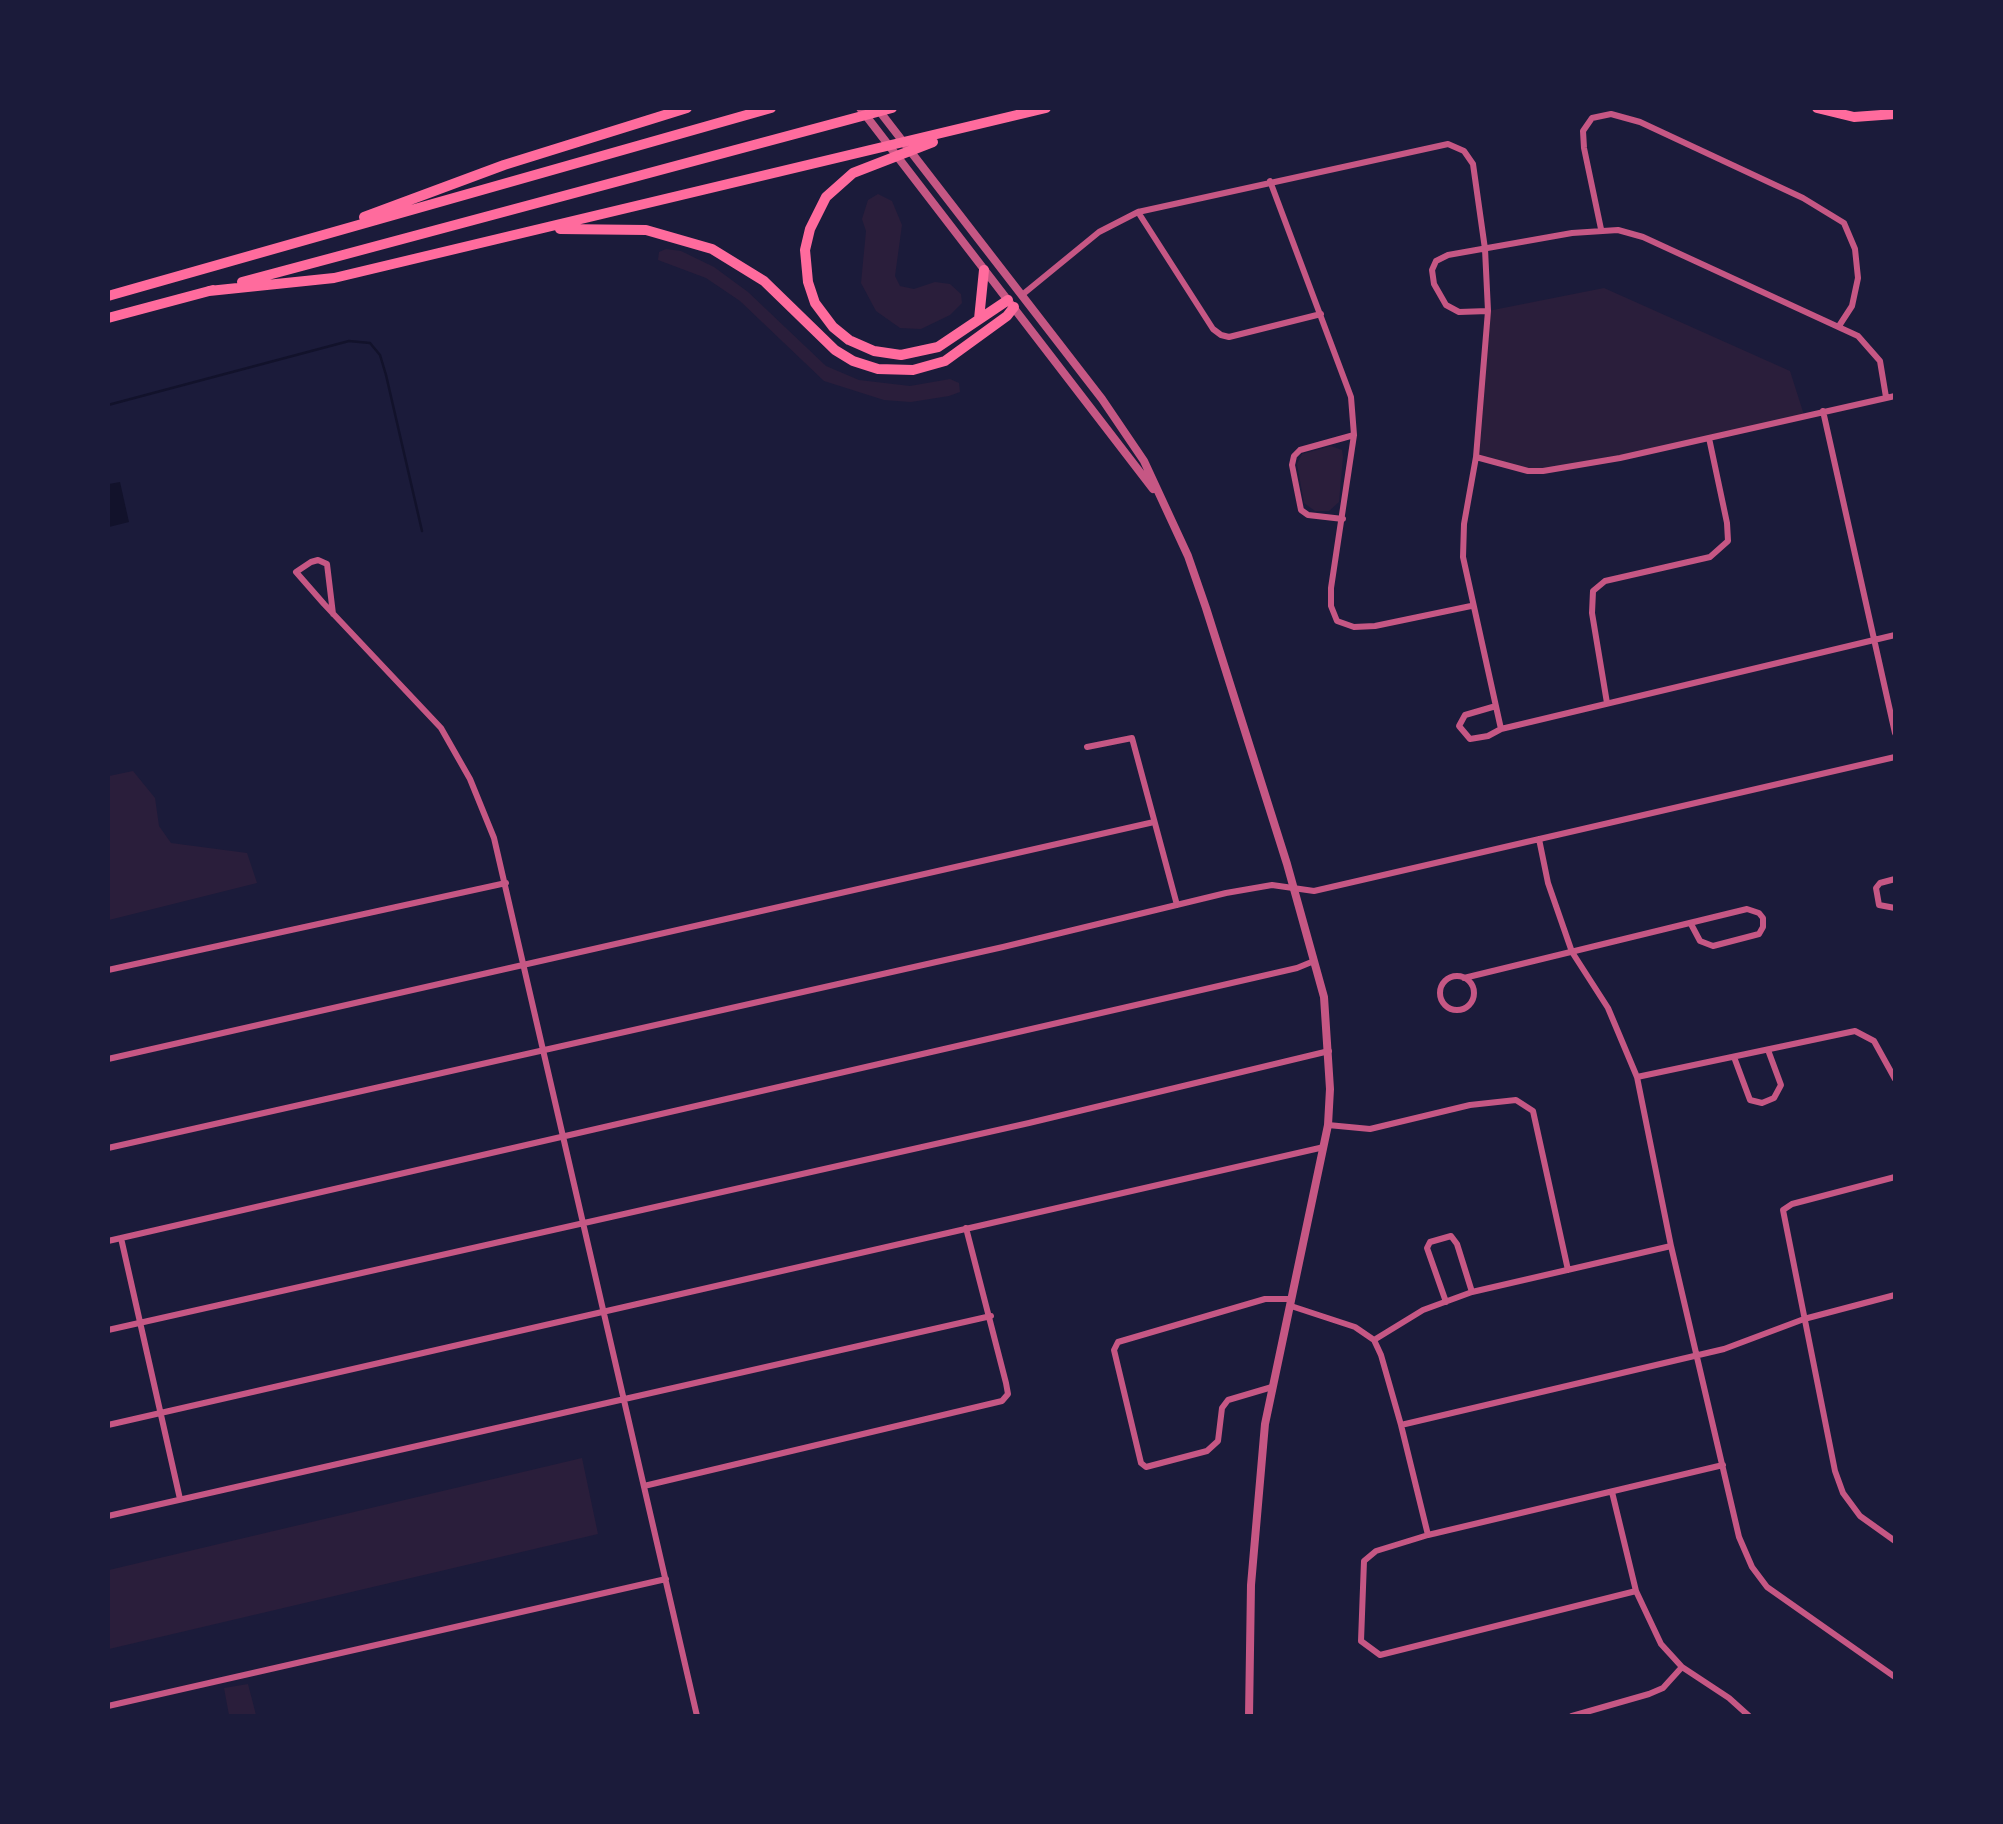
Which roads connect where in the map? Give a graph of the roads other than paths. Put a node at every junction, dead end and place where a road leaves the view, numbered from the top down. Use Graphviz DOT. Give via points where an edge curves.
graph roads {
  1 [pos="687,108"];
  2 [pos="771,108"];
  3 [pos="860,108"];
  4 [pos="877,108"];
  5 [pos="892,108"];
  6 [pos="1046,108"];
  7 [pos="1817,108"];
  8 [pos="1895,114"];
  9 [pos="970,127"];
  10 [pos="1270,181"];
  11 [pos="1138,212"];
  12 [pos="1601,229"];
  13 [pos="540,230"];
  14 [pos="289,244"];
  15 [pos="1485,250"];
  16 [pos="984,270"];
  17 [pos="209,291"];
  18 [pos="1022,295"];
  19 [pos="108,296"];
  20 [pos="1011,304"];
  21 [pos="1488,312"];
  22 [pos="1321,314"];
  23 [pos="108,318"];
  24 [pos="979,319"];
  25 [pos="1839,326"];
  26 [pos="1895,396"];
  27 [pos="1886,397"];
  28 [pos="1823,411"];
  29 [pos="1354,435"];
  30 [pos="1709,438"];
  31 [pos="1476,457"];
  32 [pos="1159,497"];
  33 [pos="1343,519"];
  34 [pos="1471,606"];
  35 [pos="333,614"];
  36 [pos="1895,635"];
  37 [pos="1874,639"];
  38 [pos="1607,703"];
  39 [pos="1496,706"];
  40 [pos="1501,729"];
  41 [pos="1895,733"];
  42 [pos="1087,747"];
  43 [pos="1895,757"];
  44 [pos="1154,822"];
  45 [pos="1539,839"];
  46 [pos="1895,879"];
  47 [pos="506,883"];
  48 [pos="1294,888"];
  49 [pos="1177,905"];
  50 [pos="1895,908"];
  51 [pos="1691,924"];
  52 [pos="1572,952"];
  53 [pos="1314,961"];
  54 [pos="525,966"];
  55 [pos="108,970"];
  56 [pos="1464,978"];
  57 [pos="543,1048"];
  58 [pos="1768,1049"];
  59 [pos="1329,1051"];
  60 [pos="1734,1057"];
  61 [pos="108,1059"];
  62 [pos="1637,1077"];
  63 [pos="1895,1079"];
  64 [pos="1328,1125"];
  65 [pos="564,1136"];
  66 [pos="1324,1147"];
  67 [pos="108,1148"];
  68 [pos="1895,1177"];
  69 [pos="584,1223"];
  70 [pos="967,1228"];
  71 [pos="121,1238"];
  72 [pos="108,1241"];
  73 [pos="1671,1246"];
  74 [pos="1569,1270"];
  75 [pos="1472,1292"];
  76 [pos="1895,1295"];
  77 [pos="1446,1302"];
  78 [pos="1291,1303"];
  79 [pos="604,1310"];
  80 [pos="990,1316"];
  81 [pos="1804,1319"];
  82 [pos="141,1323"];
  83 [pos="108,1330"];
  84 [pos="1374,1340"];
  85 [pos="1696,1355"];
  86 [pos="1272,1387"];
  87 [pos="624,1397"];
  88 [pos="161,1413"];
  89 [pos="108,1425"];
  90 [pos="1401,1425"];
  91 [pos="1723,1465"];
  92 [pos="645,1486"];
  93 [pos="1612,1492"];
  94 [pos="180,1499"];
  95 [pos="108,1516"];
  96 [pos="1428,1535"];
  97 [pos="1895,1541"];
  98 [pos="666,1580"];
  99 [pos="1636,1591"];
  100 [pos="1682,1667"];
  101 [pos="1895,1677"];
  102 [pos="108,1706"];
  103 [pos="697,1716"];
  104 [pos="1249,1716"];
  105 [pos="1572,1716"];
  106 [pos="1749,1716"];
  1 -- 14 [label="highway" via="504,165"];
  2 -- 14 [label="highway"];
  3 -- 16 [label="street"];
  4 -- 18 [label="street"];
  5 -- 17 [label="highway"];
  6 -- 9 [label="highway"];
  7 -- 8 [label="highway" via="1854,117"];
  9 -- 13 [label="highway"];
  9 -- 24 [label="highway" via="845,177 819,208 805,261 820,311 841,334 865,348 901,355 929,351"];
  10 -- 11 [label="street"];
  10 -- 15 [label="street" via="1448,144 1464,151 1473,164"];
  10 -- 22 [label="street"];
  11 -- 18 [label="street" via="1098,232"];
  11 -- 22 [label="street" via="1221,335 1229,337"];
  12 -- 15 [label="street"];
  12 -- 25 [label="street" via="1643,237"];
  12 -- 25 [label="street" via="1583,131 1592,118 1611,114 1640,122 1803,198 1844,223 1855,249 1858,278 1852,306"];
  13 -- 17 [label="highway" via="334,278"];
  13 -- 20 [label="highway" via="646,230 712,249 764,281 835,350 878,369 913,370 945,361 1007,316"];
  14 -- 19 [label="highway"];
  15 -- 21 [label="street"];
  15 -- 21 [label="street" via="1448,255 1436,261 1432,270 1446,305 1459,312"];
  16 -- 20 [label="street"];
  16 -- 24 [label="highway"];
  17 -- 23 [label="highway"];
  18 -- 20 [label="street"];
  18 -- 32 [label="street" via="1135,447"];
  20 -- 24 [label="highway"];
  20 -- 32 [label="street"];
  21 -- 31 [label="street"];
  22 -- 29 [label="street" via="1351,397"];
  25 -- 27 [label="street" via="1871,348 1880,361"];
  26 -- 27 [label="street"];
  27 -- 28 [label="street"];
  28 -- 30 [label="street"];
  28 -- 37 [label="street"];
  29 -- 33 [label="street"];
  29 -- 33 [label="street" via="1300,450 1292,465 1301,510"];
  30 -- 31 [label="street" via="1543,471"];
  30 -- 38 [label="street" via="1728,541 1710,557 1605,580 1593,591 1592,613"];
  31 -- 34 [label="street" via="1464,524 1463,557"];
  32 -- 48 [label="street" via="1199,585"];
  33 -- 34 [label="street" via="1331,589 1337,621 1354,627 1375,626"];
  34 -- 39 [label="street"];
  35 -- 35 [label="street" via="296,572 311,562 327,564"];
  35 -- 47 [label="street" via="441,728 455,749 482,808"];
  36 -- 37 [label="street"];
  37 -- 38 [label="street"];
  37 -- 41 [label="street"];
  38 -- 40 [label="street"];
  39 -- 40 [label="street"];
  39 -- 40 [label="street" via="1465,715 1459,726 1469,740"];
  42 -- 44 [label="street" via="1132,738"];
  43 -- 45 [label="street"];
  44 -- 49 [label="street"];
  44 -- 54 [label="street"];
  45 -- 48 [label="street" via="1314,891"];
  45 -- 52 [label="street" via="1548,883"];
  46 -- 50 [label="street" via="1876,888 1876,900"];
  47 -- 54 [label="street"];
  47 -- 55 [label="street"];
  48 -- 49 [label="street" via="1272,885"];
  48 -- 53 [label="street"];
  49 -- 57 [label="street"];
  51 -- 51 [label="street" via="1700,941 1713,946 1759,934 1763,918 1747,909"];
  51 -- 52 [label="street"];
  52 -- 56 [label="street"];
  52 -- 62 [label="street" via="1608,1008"];
  53 -- 59 [label="street" via="1324,997"];
  53 -- 65 [label="street"];
  54 -- 57 [label="street"];
  54 -- 61 [label="street"];
  56 -- 56 [label="street" via="1454,976 1441,985 1442,1001 1450,1009 1467,1007 1473,997 1472,986"];
  57 -- 65 [label="street"];
  57 -- 67 [label="street"];
  58 -- 60 [label="street"];
  58 -- 60 [label="street" via="1781,1085 1773,1098 1762,1103 1750,1100"];
  58 -- 63 [label="street" via="1855,1031 1874,1041"];
  59 -- 64 [label="street"];
  59 -- 69 [label="street"];
  60 -- 62 [label="street"];
  62 -- 73 [label="street"];
  64 -- 66 [label="street"];
  64 -- 74 [label="street" via="1370,1129 1470,1105 1516,1100 1533,1111"];
  65 -- 69 [label="street"];
  65 -- 71 [label="street"];
  66 -- 70 [label="street"];
  66 -- 78 [label="street"];
  68 -- 81 [label="street" via="1792,1203 1783,1210"];
  69 -- 79 [label="street"];
  69 -- 82 [label="street"];
  70 -- 79 [label="street"];
  70 -- 80 [label="street"];
  71 -- 72 [label="street"];
  71 -- 82 [label="street"];
  73 -- 74 [label="street"];
  73 -- 85 [label="street"];
  74 -- 75 [label="street"];
  75 -- 77 [label="street"];
  75 -- 77 [label="street" via="1451,1236 1430,1242 1427,1248"];
  76 -- 81 [label="street"];
  77 -- 84 [label="street" via="1423,1310"];
  78 -- 84 [label="street" via="1355,1327"];
  78 -- 86 [label="street"];
  78 -- 86 [label="street" via="1265,1299 1118,1342 1114,1350 1141,1463 1146,1467 1207,1451 1218,1441 1222,1408 1228,1401"];
  79 -- 87 [label="street"];
  79 -- 88 [label="street"];
  80 -- 87 [label="street"];
  80 -- 92 [label="street" via="1008,1394 992,1406"];
  81 -- 85 [label="street"];
  81 -- 97 [label="street" via="1843,1493 1860,1516"];
  82 -- 83 [label="street"];
  82 -- 88 [label="street"];
  84 -- 90 [label="street"];
  85 -- 90 [label="street"];
  85 -- 91 [label="street"];
  86 -- 104 [label="street" via="1255,1511"];
  87 -- 92 [label="street"];
  87 -- 94 [label="street"];
  88 -- 89 [label="street"];
  88 -- 94 [label="street"];
  90 -- 96 [label="street"];
  91 -- 93 [label="street"];
  91 -- 101 [label="street" via="1739,1536 1752,1567 1767,1587"];
  92 -- 98 [label="street"];
  93 -- 96 [label="street"];
  93 -- 99 [label="street"];
  94 -- 95 [label="street"];
  96 -- 99 [label="street" via="1377,1551 1364,1561 1361,1641 1380,1655"];
  98 -- 102 [label="street"];
  98 -- 103 [label="street"];
  99 -- 100 [label="street" via="1661,1644"];
  100 -- 105 [label="street" via="1663,1688"];
  100 -- 106 [label="street"];
}
